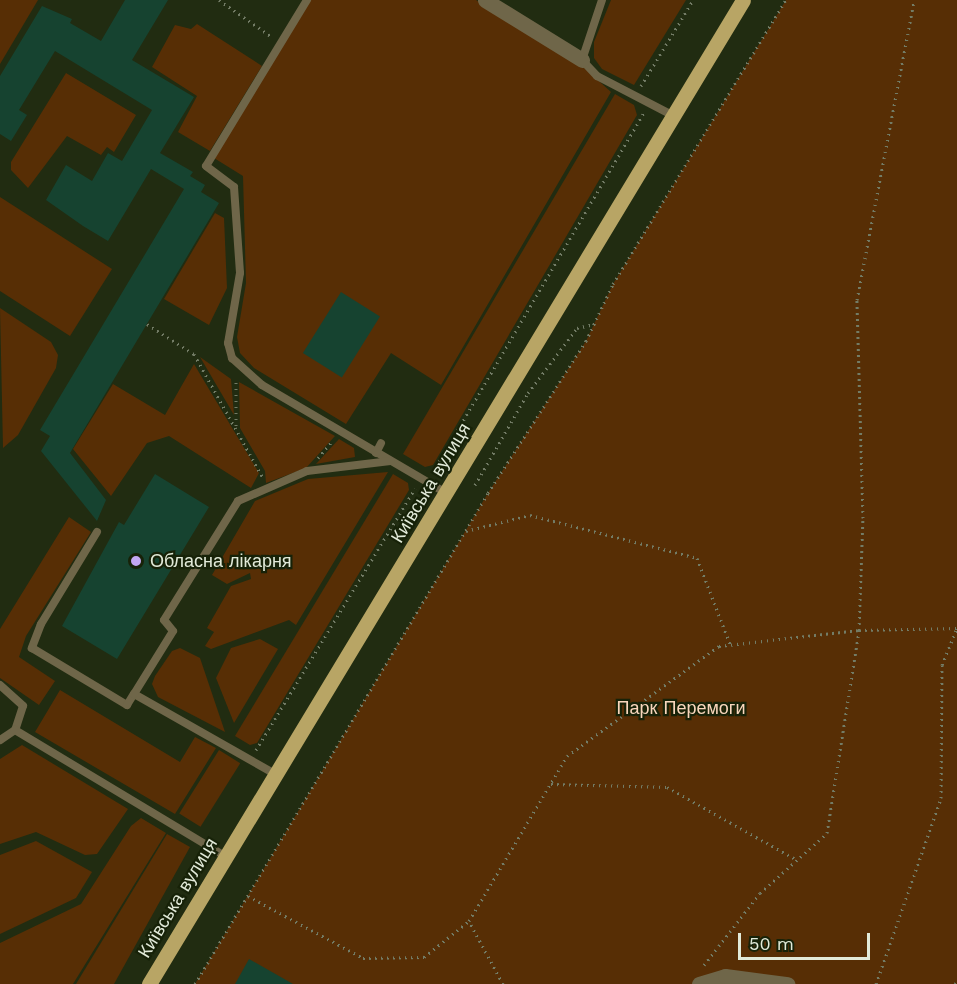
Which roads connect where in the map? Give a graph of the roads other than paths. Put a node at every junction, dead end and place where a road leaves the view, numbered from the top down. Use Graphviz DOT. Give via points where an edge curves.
graph roads {
  1 [pos="307,0"];
  2 [pos="485,0"];
  3 [pos="602,0"];
  4 [pos="743,0"];
  5 [pos="582,60"];
  6 [pos="675,117"];
  7 [pos="381,443"];
  8 [pos="376,453"];
  9 [pos="390,461"];
  10 [pos="447,493"];
  11 [pos="97,532"];
  12 [pos="0,685"];
  13 [pos="134,694"];
  14 [pos="15,730"];
  15 [pos="0,740"];
  16 [pos="275,774"];
  17 [pos="225,856"];
  18 [pos="698,979"];
  19 [pos="149,984"];
  20 [pos="787,984"];
  1 -- 8 [label="lane" via="206,166 234,187 240,273 228,343 236,364 262,385"];
  2 -- 5 [label="street"];
  3 -- 5 [label="lane"];
  4 -- 6 [label="main road, Київська вулиця"];
  5 -- 6 [label="lane" via="597,76"];
  6 -- 10 [label="main road, Київська вулиця"];
  7 -- 8 [label="lane"];
  8 -- 9 [label="lane"];
  9 -- 10 [label="lane"];
  9 -- 13 [label="lane" via="307,471 238,501 164,620 173,631"];
  10 -- 16 [label="main road, Київська вулиця"];
  11 -- 13 [label="lane" via="40,624 32,648 127,705"];
  12 -- 14 [label="lane" via="22,700"];
  13 -- 16 [label="lane"];
  14 -- 15 [label="lane"];
  14 -- 17 [label="lane"];
  16 -- 17 [label="main road, Київська вулиця"];
  17 -- 19 [label="main road, Київська вулиця"];
  18 -- 20 [label="street" via="725,976"];
}
